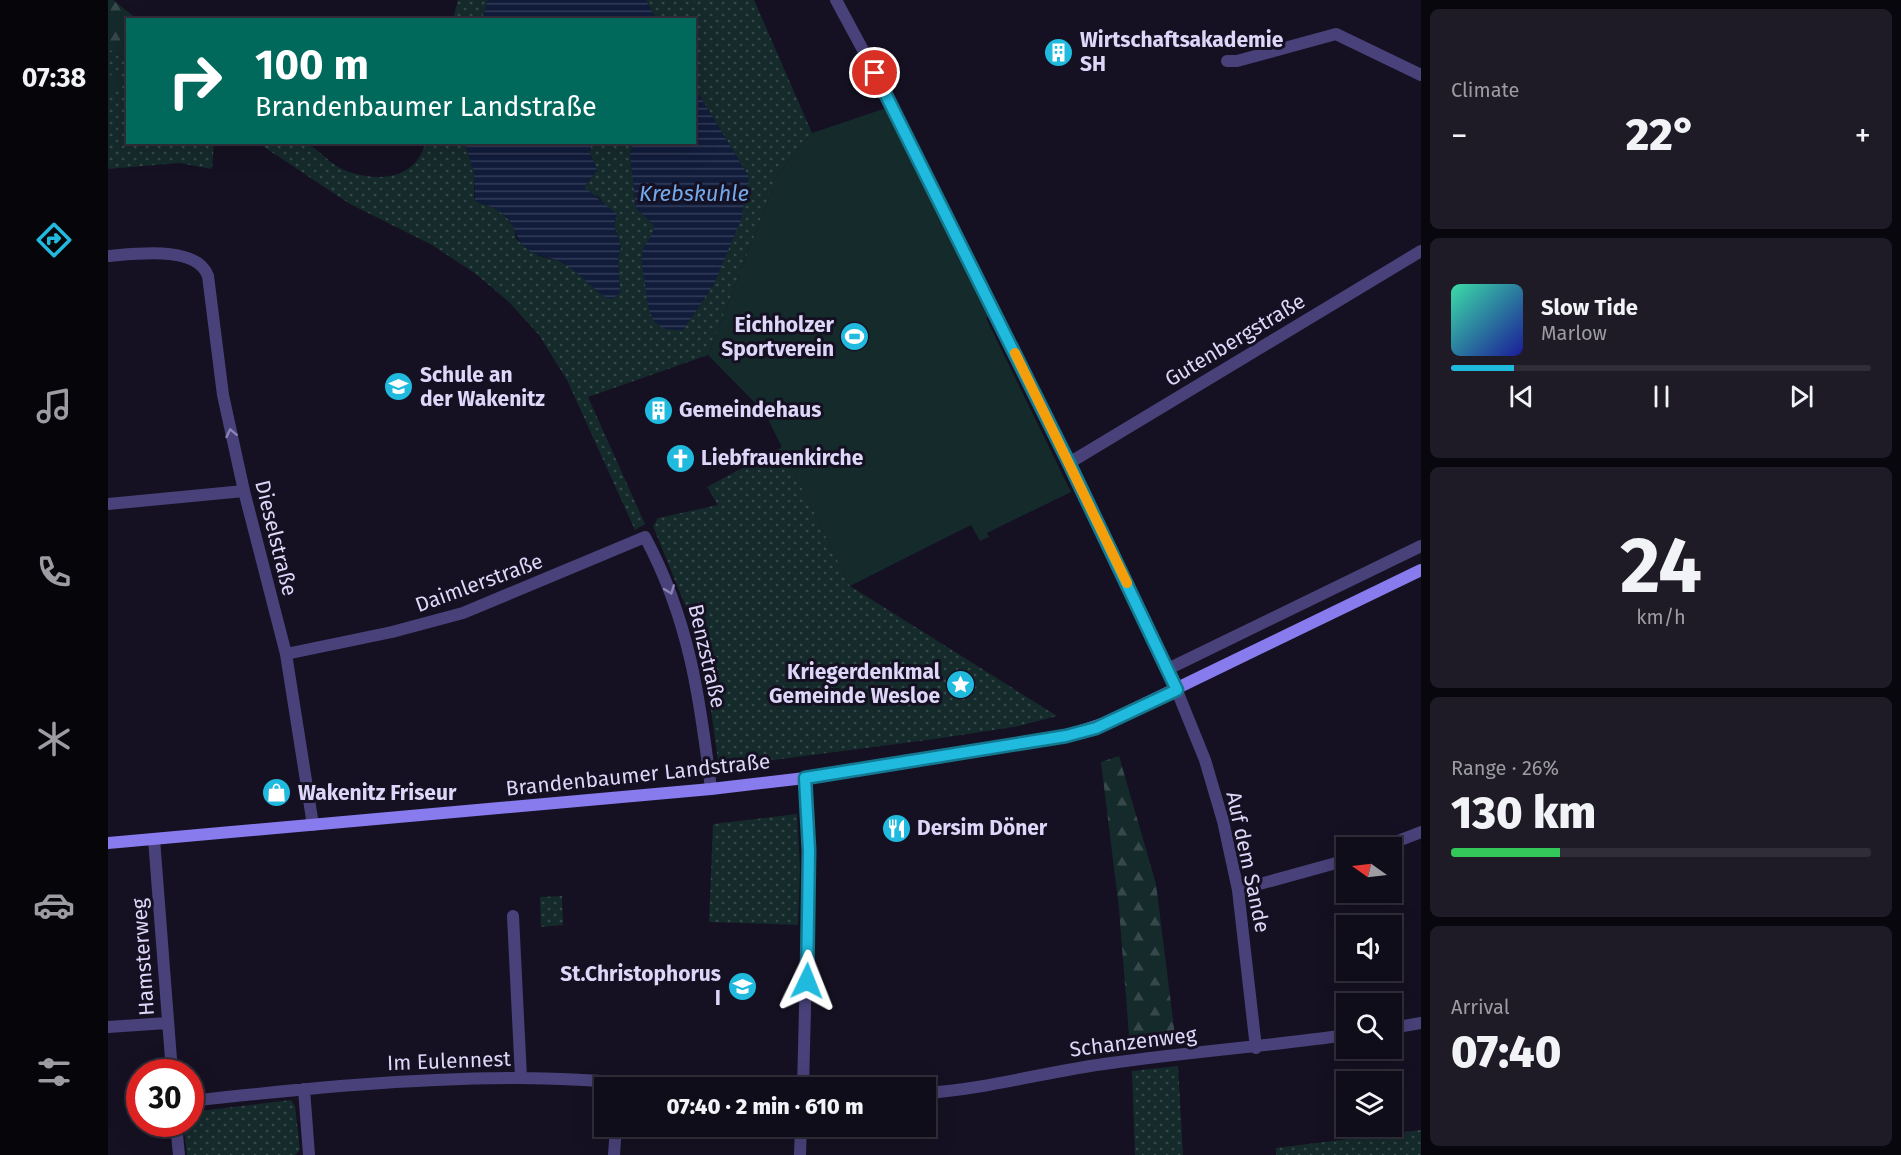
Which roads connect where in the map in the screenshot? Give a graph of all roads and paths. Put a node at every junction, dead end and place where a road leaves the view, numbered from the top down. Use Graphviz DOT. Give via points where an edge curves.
graph roads {
  1 [pos="836,0"];
  2 [pos="1227,61"];
  3 [pos="1421,75"];
  4 [pos="1421,250"];
  5 [pos="108,256"];
  6 [pos="1069,463"];
  7 [pos="244,490"];
  8 [pos="108,504"];
  9 [pos="645,537"];
  10 [pos="1421,546"];
  11 [pos="1421,570"];
  12 [pos="286,654"];
  13 [pos="1168,669"];
  14 [pos="1177,690"];
  15 [pos="805,778"];
  16 [pos="711,789"];
  17 [pos="313,825"];
  18 [pos="1421,832"];
  19 [pos="154,838"];
  20 [pos="1402,839"];
  21 [pos="108,843"];
  22 [pos="1336,863"];
  23 [pos="1238,890"];
  24 [pos="513,916"];
  25 [pos="167,1023"];
  26 [pos="1421,1023"];
  27 [pos="1402,1026"];
  28 [pos="108,1027"];
  29 [pos="1336,1037"];
  30 [pos="1256,1048"];
  31 [pos="171,1059"];
  32 [pos="803,1077"];
  33 [pos="521,1078"];
  34 [pos="594,1083"];
  35 [pos="304,1089"];
  36 [pos="936,1092"];
  37 [pos="204,1100"];
  38 [pos="177,1137"];
  39 [pos="615,1137"];
  40 [pos="801,1137"];
  41 [pos="179,1155"];
  42 [pos="309,1155"];
  43 [pos="614,1155"];
  44 [pos="800,1155"];
  1 -- 6 [label="street, Auf dem Sande"];
  2 -- 3 [label="street" via="1336,34"];
  4 -- 6 [label="street, Gutenbergstraße"];
  7 -- 5 [label="street, Dieselstraße, one-way" via="223,395 208,276 201,263 171,255"];
  6 -- 13 [label="street, Auf dem Sande"];
  7 -- 8 [label="street"];
  7 -- 12 [label="street, Dieselstraße"];
  9 -- 12 [label="street, Daimlerstraße" via="463,614"];
  9 -- 16 [label="street, Benzstraße, one-way" via="666,581 693,662"];
  10 -- 13 [label="street"];
  11 -- 14 [label="main road, Brandenbaumer Landstraße"];
  12 -- 17 [label="street, Dieselstraße"];
  13 -- 14 [label="street, Auf dem Sande"];
  14 -- 15 [label="main road, Brandenbaumer Landstraße" via="1096,728 1066,736"];
  14 -- 23 [label="street, Auf dem Sande" via="1205,759"];
  15 -- 16 [label="main road, Brandenbaumer Landstraße"];
  15 -- 32 [label="street" via="809,861"];
  16 -- 17 [label="main road, Brandenbaumer Landstraße"];
  17 -- 19 [label="main road, Brandenbaumer Landstraße"];
  18 -- 20 [label="street"];
  19 -- 21 [label="main road, Brandenbaumer Landstraße"];
  19 -- 25 [label="street, Hamsterweg"];
  22 -- 23 [label="street"];
  23 -- 30 [label="street, Auf dem Sande"];
  24 -- 33 [label="street"];
  25 -- 28 [label="street"];
  25 -- 31 [label="street, Hamsterweg"];
  26 -- 27 [label="street"];
  29 -- 30 [label="street, Schanzenweg"];
  30 -- 36 [label="street, Schanzenweg" via="1111,1063"];
  33 -- 34 [label="street, Im Eulennest"];
  33 -- 35 [label="street, Im Eulennest"];
  35 -- 37 [label="street, Im Eulennest"];
  35 -- 42 [label="street"];
  38 -- 41 [label="street"];
  39 -- 43 [label="street"];
  40 -- 44 [label="street"];
}
